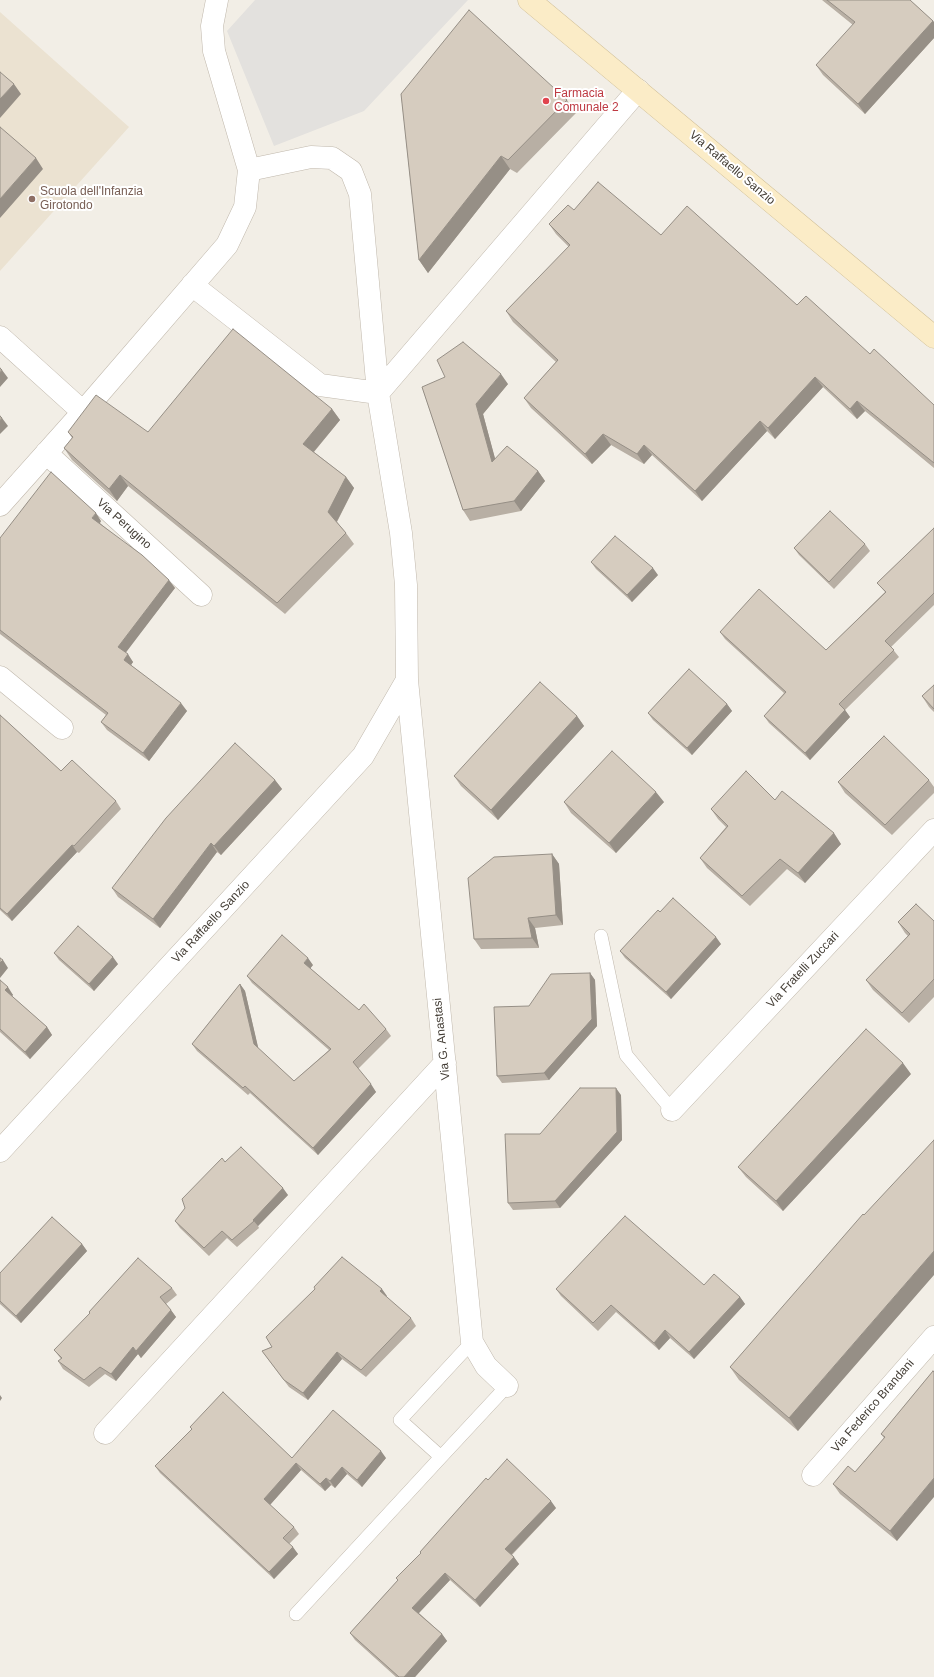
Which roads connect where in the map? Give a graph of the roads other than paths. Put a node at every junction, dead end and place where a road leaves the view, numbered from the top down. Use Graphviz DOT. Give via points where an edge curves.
graph roads {
  1 [pos="217,0"];
  2 [pos="529,0"];
  3 [pos="638,90"];
  4 [pos="249,170"];
  5 [pos="192,285"];
  6 [pos="934,336"];
  7 [pos="0,337"];
  8 [pos="378,393"];
  9 [pos="83,412"];
  10 [pos="46,453"];
  11 [pos="0,505"];
  12 [pos="201,595"];
  13 [pos="0,677"];
  14 [pos="407,680"];
  15 [pos="62,728"];
  16 [pos="934,830"];
  17 [pos="601,936"];
  18 [pos="445,1063"];
  19 [pos="672,1110"];
  20 [pos="0,1152"];
  21 [pos="934,1337"];
  22 [pos="472,1342"];
  23 [pos="507,1386"];
  24 [pos="105,1433"];
  25 [pos="441,1457"];
  26 [pos="813,1475"];
  27 [pos="296,1614"];
  1 -- 4 [label="street" via="212,26 214,52"];
  2 -- 3 [label="main road, Via Raffaello Sanzio"];
  3 -- 6 [label="main road, Via Raffaello Sanzio"];
  3 -- 8 [label="street"];
  4 -- 5 [label="street" via="245,206 227,244"];
  4 -- 8 [label="street, Via G. Anastasi" via="311,157 332,158 351,171 360,194"];
  5 -- 8 [label="street" via="320,385"];
  5 -- 9 [label="street"];
  7 -- 9 [label="street"];
  8 -- 14 [label="street, Via G. Anastasi" via="401,533 406,585"];
  9 -- 10 [label="street"];
  10 -- 11 [label="street"];
  10 -- 12 [label="street, Via Perugino"];
  13 -- 15 [label="street"];
  14 -- 18 [label="street, Via G. Anastasi"];
  14 -- 20 [label="street, Via Raffaello Sanzio" via="363,756"];
  16 -- 19 [label="street, Via Fratelli Zuccari"];
  17 -- 19 [label="lane" via="626,1055"];
  18 -- 22 [label="street, Via G. Anastasi"];
  18 -- 24 [label="street"];
  21 -- 26 [label="street, Via Federico Brandani"];
  22 -- 23 [label="street, Via G. Anastasi" via="486,1366"];
  22 -- 25 [label="lane" via="400,1420"];
  23 -- 25 [label="lane"];
  25 -- 27 [label="lane"];
}
